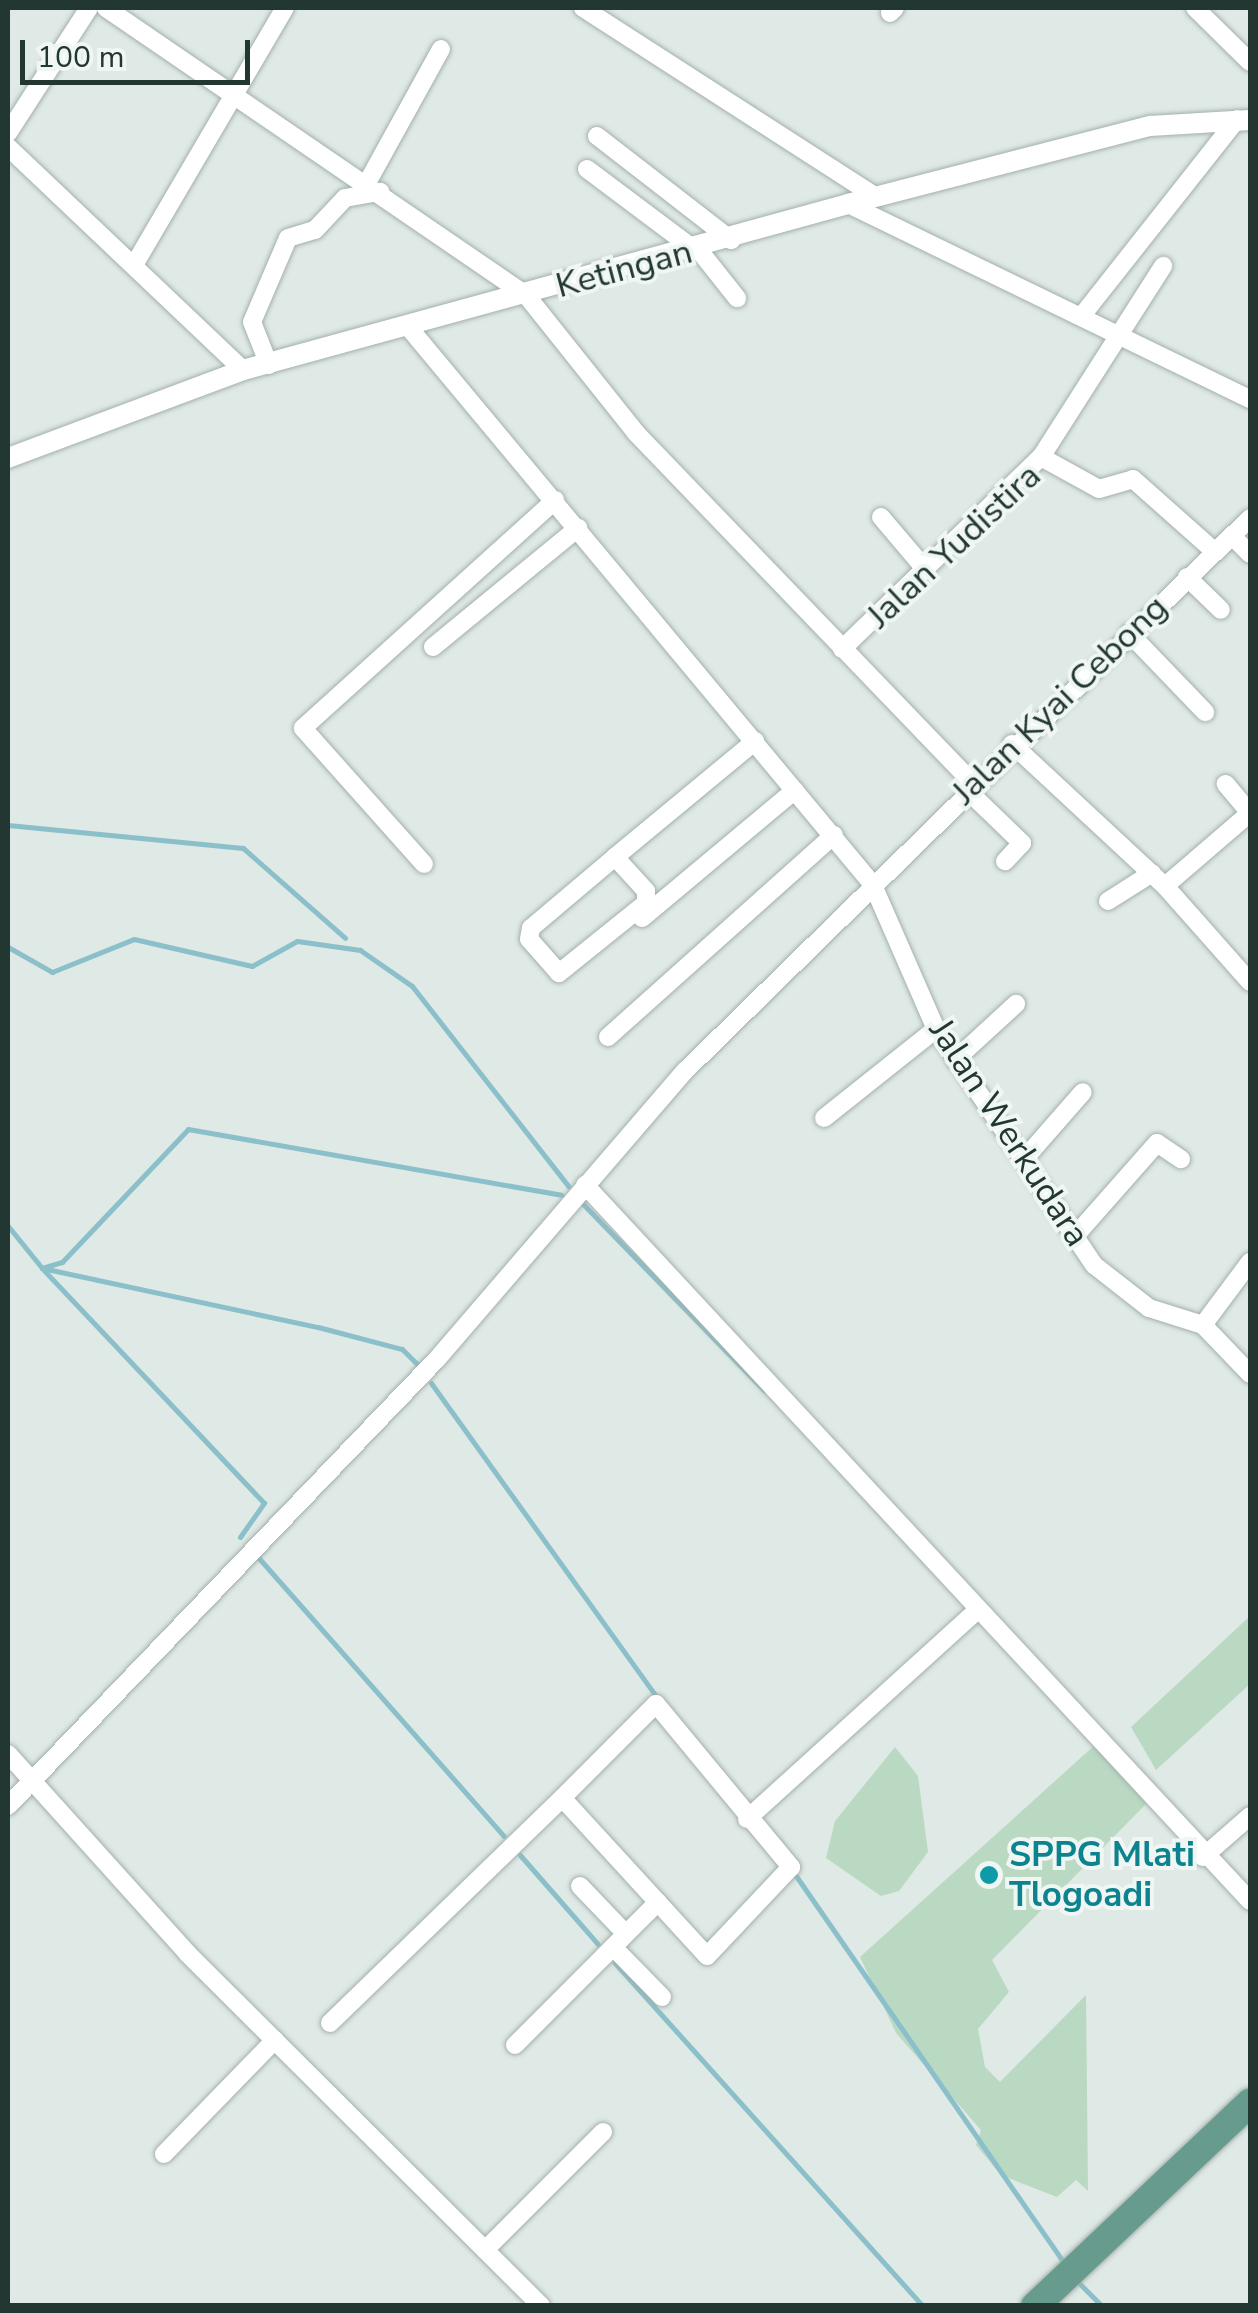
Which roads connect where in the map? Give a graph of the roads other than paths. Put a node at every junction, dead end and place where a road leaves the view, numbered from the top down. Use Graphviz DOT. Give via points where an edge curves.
graph roads {
  1 [pos="89,8"];
  2 [pos="106,8"];
  3 [pos="285,8"];
  4 [pos="582,8"];
  5 [pos="1194,8"];
  6 [pos="441,49"];
  7 [pos="1250,62"];
  8 [pos="233,94"];
  9 [pos="1244,120"];
  10 [pos="8,133"];
  11 [pos="596,136"];
  12 [pos="8,147"];
  13 [pos="587,168"];
  14 [pos="374,188"];
  15 [pos="876,197"];
  16 [pos="848,204"];
  17 [pos="731,240"];
  18 [pos="696,249"];
  19 [pos="137,260"];
  20 [pos="1164,266"];
  21 [pos="526,296"];
  22 [pos="737,298"];
  23 [pos="1084,313"];
  24 [pos="410,329"];
  25 [pos="1115,331"];
  26 [pos="269,365"];
  27 [pos="243,370"];
  28 [pos="1250,399"];
  29 [pos="1042,457"];
  30 [pos="8,458"];
  31 [pos="555,500"];
  32 [pos="881,516"];
  33 [pos="1250,518"];
  34 [pos="578,528"];
  35 [pos="1232,536"];
  36 [pos="1214,551"];
  37 [pos="1250,554"];
  38 [pos="926,570"];
  39 [pos="1188,577"];
  40 [pos="1221,610"];
  41 [pos="1130,633"];
  42 [pos="433,646"];
  43 [pos="842,649"];
  44 [pos="1205,712"];
  45 [pos="755,741"];
  46 [pos="1012,744"];
  47 [pos="1226,784"];
  48 [pos="969,786"];
  49 [pos="795,790"];
  50 [pos="1234,828"];
  51 [pos="834,835"];
  52 [pos="1250,843"];
  53 [pos="615,857"];
  54 [pos="1006,861"];
  55 [pos="424,864"];
  56 [pos="1158,879"];
  57 [pos="872,885"];
  58 [pos="1108,900"];
  59 [pos="566,981"];
  60 [pos="1250,982"];
  61 [pos="1016,1004"];
  62 [pos="936,1029"];
  63 [pos="608,1037"];
  64 [pos="956,1060"];
  65 [pos="1083,1092"];
  66 [pos="824,1118"];
  67 [pos="1026,1157"];
  68 [pos="1181,1159"];
  69 [pos="586,1185"];
  70 [pos="1075,1236"];
  71 [pos="1250,1262"];
  72 [pos="1203,1325"];
  73 [pos="1250,1374"];
  74 [pos="976,1610"];
  75 [pos="8,1754"];
  76 [pos="33,1780"];
  77 [pos="562,1798"];
  78 [pos="8,1806"];
  79 [pos="1250,1816"];
  80 [pos="747,1819"];
  81 [pos="1204,1857"];
  82 [pos="580,1886"];
  83 [pos="1250,1901"];
  84 [pos="658,1902"];
  85 [pos="620,1941"];
  86 [pos="662,1997"];
  87 [pos="330,2023"];
  88 [pos="275,2040"];
  89 [pos="516,2045"];
  90 [pos="1250,2103"];
  91 [pos="602,2132"];
  92 [pos="164,2154"];
  93 [pos="485,2250"];
  94 [pos="541,2306"];
  95 [pos="1034,2306"];
  1 -- 10 [label="street"];
  2 -- 8 [label="street"];
  3 -- 8 [label="street"];
  4 -- 15 [label="street"];
  5 -- 7 [label="street"];
  6 -- 14 [label="street"];
  8 -- 14 [label="street"];
  8 -- 19 [label="street"];
  9 -- 15 [label="street, Ketingan" via="1150,126"];
  9 -- 23 [label="street"];
  11 -- 17 [label="street"];
  12 -- 19 [label="street"];
  13 -- 18 [label="street"];
  14 -- 21 [label="street"];
  14 -- 26 [label="street" via="345,198 316,230 288,238 252,322"];
  15 -- 16 [label="street, Ketingan"];
  16 -- 17 [label="street, Ketingan"];
  16 -- 23 [label="street"];
  17 -- 18 [label="street, Ketingan"];
  18 -- 21 [label="street, Ketingan"];
  18 -- 22 [label="street"];
  19 -- 27 [label="street"];
  20 -- 25 [label="street"];
  21 -- 24 [label="street, Ketingan"];
  21 -- 43 [label="street" via="623,419"];
  23 -- 25 [label="street"];
  24 -- 26 [label="street, Ketingan"];
  24 -- 31 [label="street, Jalan Werkudara"];
  25 -- 28 [label="street"];
  25 -- 29 [label="street"];
  26 -- 27 [label="street, Ketingan"];
  27 -- 30 [label="street, Ketingan"];
  29 -- 36 [label="street, Jalan Yudistira" via="1100,489 1133,479"];
  29 -- 38 [label="street, Jalan Yudistira"];
  31 -- 34 [label="street, Jalan Werkudara"];
  31 -- 55 [label="street" via="303,728"];
  32 -- 38 [label="street"];
  33 -- 35 [label="street, Jalan Kyai Cebong"];
  34 -- 42 [label="street"];
  34 -- 45 [label="street, Jalan Werkudara"];
  35 -- 36 [label="street, Jalan Kyai Cebong"];
  35 -- 37 [label="street"];
  36 -- 39 [label="street, Jalan Kyai Cebong"];
  38 -- 43 [label="street, Jalan Yudistira"];
  39 -- 40 [label="street"];
  39 -- 41 [label="street, Jalan Kyai Cebong"];
  41 -- 44 [label="street"];
  41 -- 46 [label="street, Jalan Kyai Cebong"];
  43 -- 48 [label="street"];
  45 -- 49 [label="street, Jalan Werkudara"];
  45 -- 53 [label="street"];
  46 -- 48 [label="street, Jalan Kyai Cebong"];
  46 -- 56 [label="street"];
  47 -- 50 [label="street" via="1250,812"];
  48 -- 54 [label="street" via="1022,843"];
  48 -- 57 [label="street, Jalan Kyai Cebong"];
  49 -- 51 [label="street, Jalan Werkudara"];
  49 -- 59 [label="street"];
  50 -- 52 [label="street"];
  50 -- 56 [label="street"];
  51 -- 57 [label="street, Jalan Werkudara"];
  51 -- 63 [label="street"];
  53 -- 53 [label="street" via="528,931 559,972 646,904 646,891"];
  56 -- 58 [label="street"];
  56 -- 60 [label="street"];
  57 -- 62 [label="street, Jalan Werkudara"];
  57 -- 69 [label="street, Jalan Kyai Cebong"];
  61 -- 64 [label="street"];
  62 -- 64 [label="street, Jalan Werkudara"];
  62 -- 66 [label="street"];
  64 -- 67 [label="street, Jalan Werkudara"];
  65 -- 67 [label="street"];
  67 -- 70 [label="street, Jalan Werkudara"];
  68 -- 70 [label="street" via="1157,1142"];
  69 -- 74 [label="street"];
  69 -- 76 [label="street, Jalan Kyai Cebong" via="437,1359"];
  70 -- 72 [label="street, Jalan Werkudara" via="1094,1265 1148,1308"];
  71 -- 72 [label="street"];
  72 -- 73 [label="street"];
  74 -- 80 [label="street"];
  74 -- 81 [label="street"];
  75 -- 76 [label="street"];
  76 -- 78 [label="street, Jalan Kyai Cebong"];
  76 -- 88 [label="street"];
  77 -- 80 [label="street" via="656,1704"];
  77 -- 84 [label="street"];
  77 -- 87 [label="street"];
  79 -- 81 [label="street"];
  80 -- 84 [label="street" via="791,1866 707,1956"];
  81 -- 83 [label="street"];
  82 -- 85 [label="street"];
  84 -- 85 [label="street"];
  85 -- 86 [label="street"];
  85 -- 89 [label="street"];
  88 -- 92 [label="street"];
  88 -- 93 [label="street"];
  90 -- 95 [label="main road"];
  91 -- 93 [label="street"];
  93 -- 94 [label="street"];
}
